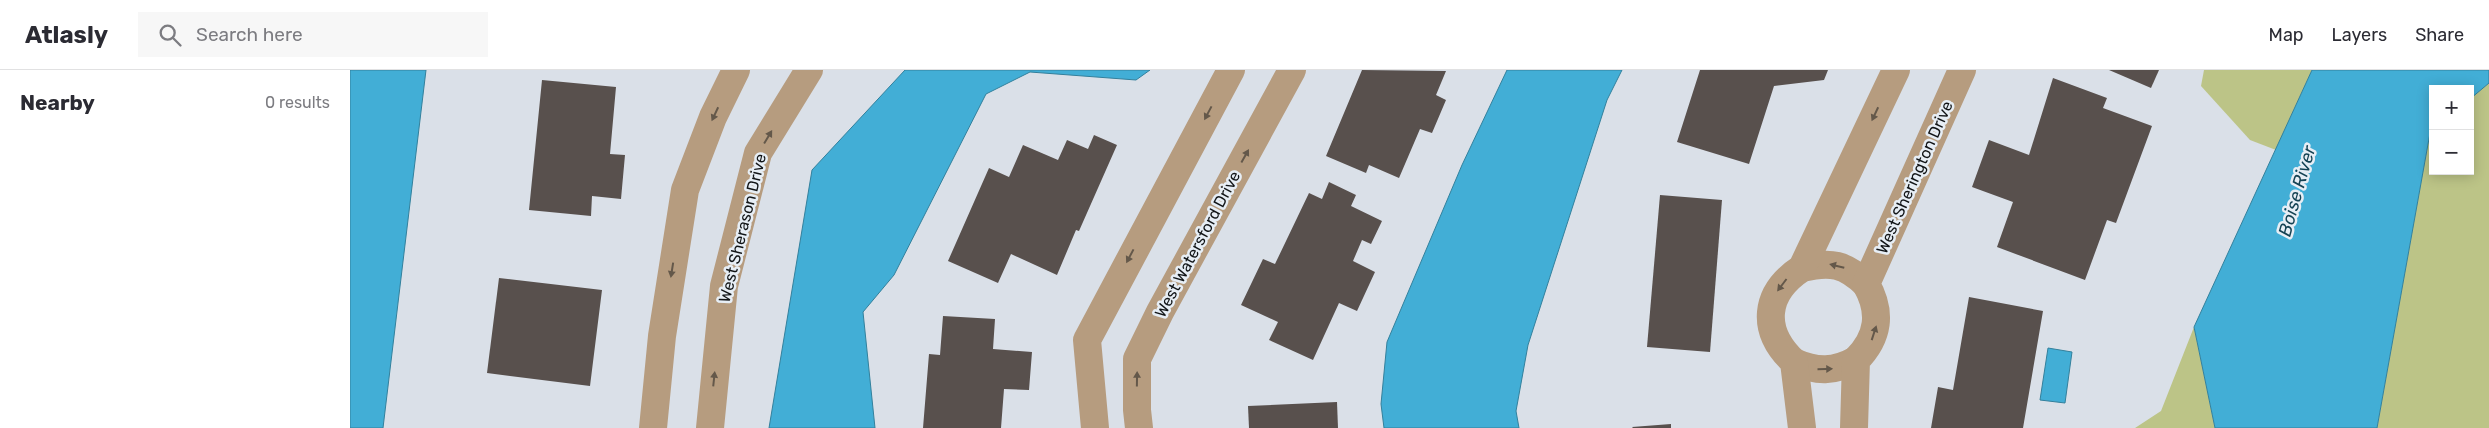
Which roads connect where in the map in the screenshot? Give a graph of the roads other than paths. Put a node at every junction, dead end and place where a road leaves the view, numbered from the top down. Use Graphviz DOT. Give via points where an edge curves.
graph roads {
  1 [pos="736,70"];
  2 [pos="809,70"];
  3 [pos="1231,70"];
  4 [pos="1292,70"];
  5 [pos="1896,70"];
  6 [pos="1962,70"];
  7 [pos="1802,268"];
  8 [pos="1866,284"];
  9 [pos="1856,360"];
  10 [pos="1794,362"];
  11 [pos="653,428"];
  12 [pos="710,428"];
  13 [pos="1095,428"];
  14 [pos="1139,428"];
  15 [pos="1802,428"];
  16 [pos="1854,428"];
  1 -- 11 [label="street, one-way" via="685,190 662,336"];
  12 -- 2 [label="street, West Sherason Drive, one-way" via="724,286 758,153"];
  3 -- 13 [label="street, one-way" via="1087,340"];
  14 -- 4 [label="street, West Watersford Drive, one-way" via="1137,359"];
  5 -- 7 [label="street, one-way"];
  6 -- 8 [label="street, West Sherington Drive"];
  8 -- 7 [label="street, one-way" via="1853,272 1837,265"];
  7 -- 10 [label="street, one-way" via="1777,290 1772,306 1771,322 1775,337"];
  9 -- 8 [label="street, one-way" via="1873,339 1876,326 1877,311"];
  10 -- 9 [label="street, one-way" via="1825,370 1841,368"];
  9 -- 16 [label="street"];
  10 -- 15 [label="street"];
}
